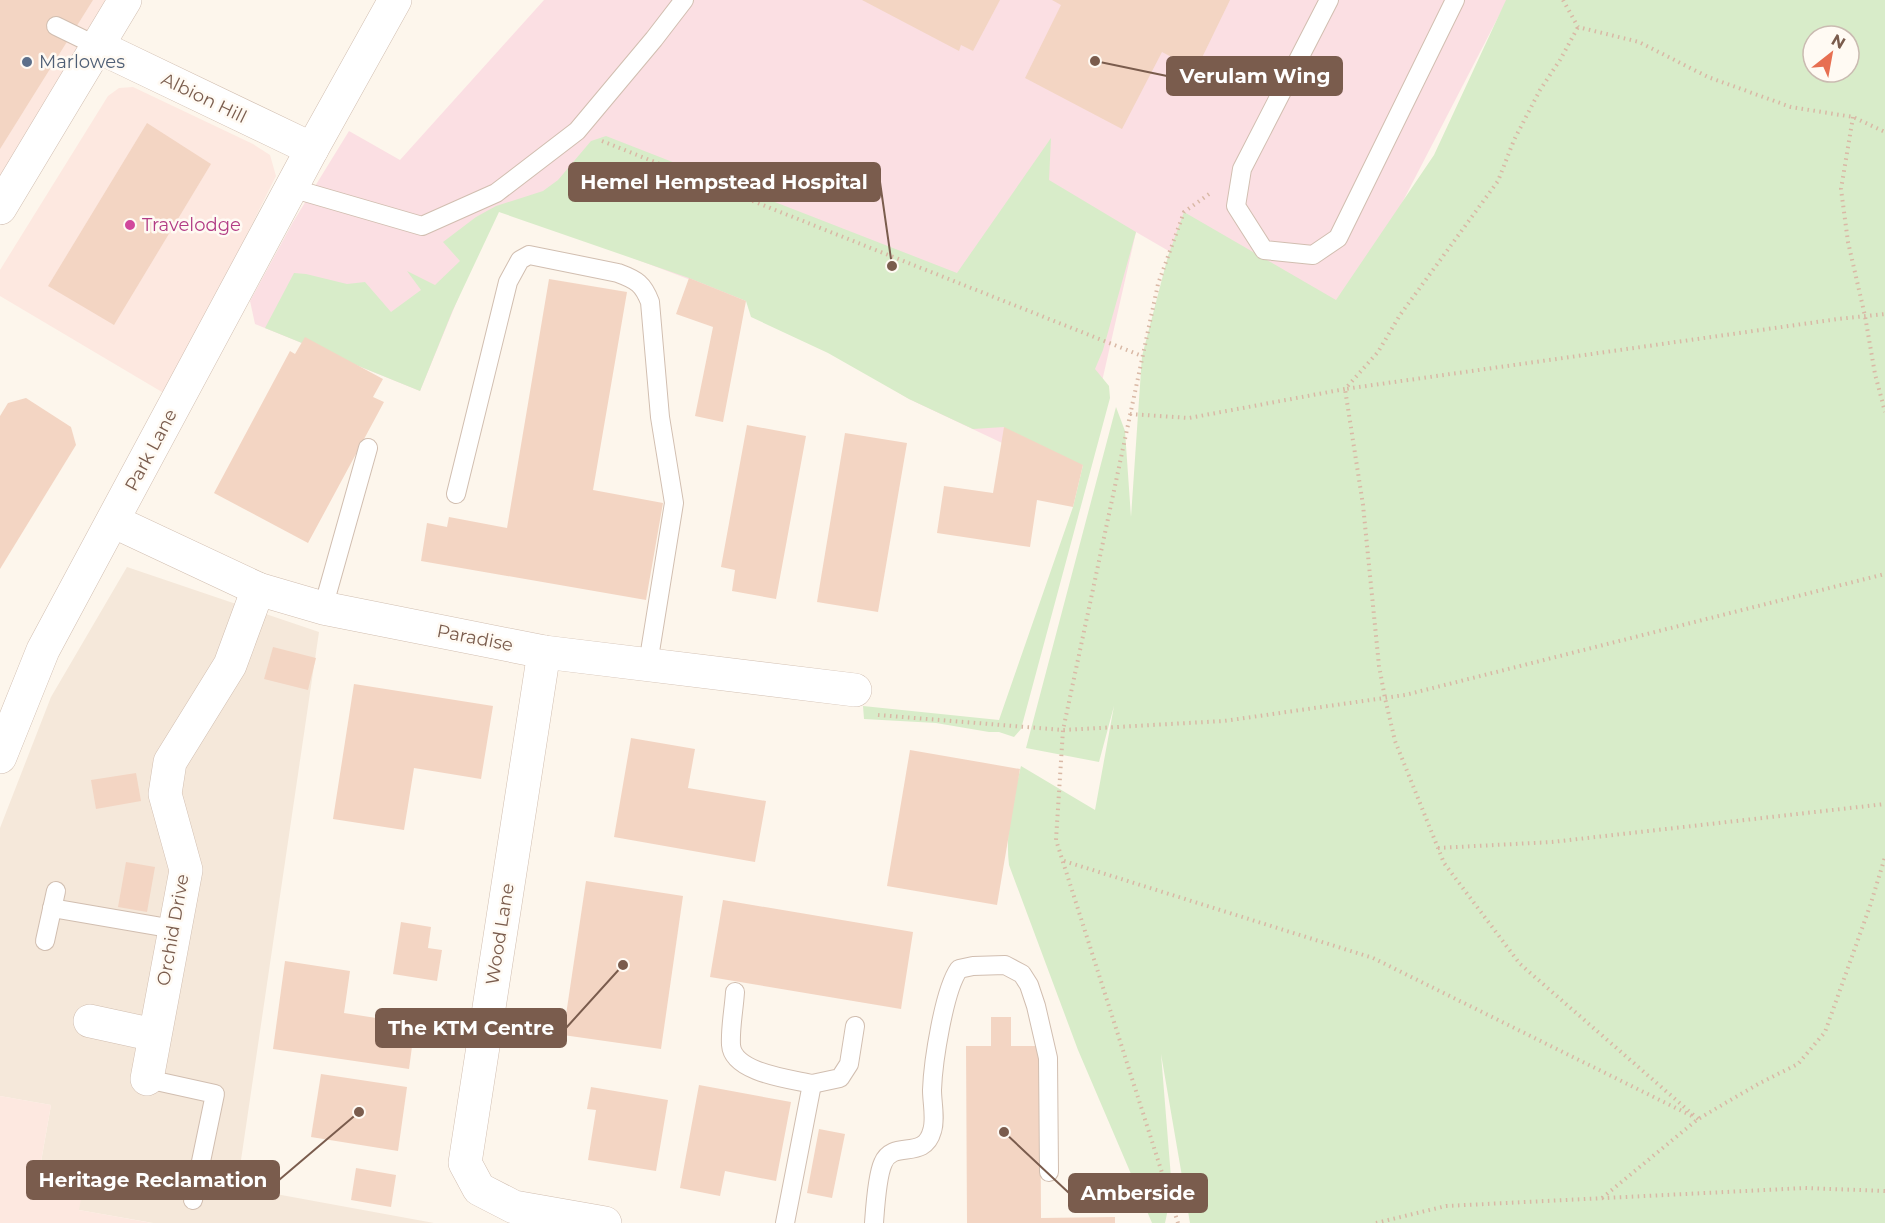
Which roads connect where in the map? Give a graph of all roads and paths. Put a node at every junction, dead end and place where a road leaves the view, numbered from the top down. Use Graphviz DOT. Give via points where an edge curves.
graph roads {
  1 [pos="125,0"];
  2 [pos="395,0"];
  3 [pos="684,0"];
  4 [pos="1329,0"];
  5 [pos="1455,0"];
  6 [pos="1563,0"];
  7 [pos="56,27"];
  8 [pos="1578,27"];
  9 [pos="97,46"];
  10 [pos="1853,117"];
  11 [pos="577,130"];
  12 [pos="1885,132"];
  13 [pos="312,149"];
  14 [pos="1242,169"];
  15 [pos="291,188"];
  16 [pos="0,208"];
  17 [pos="1885,314"];
  18 [pos="1865,316"];
  19 [pos="1142,356"];
  20 [pos="1345,389"];
  21 [pos="1885,412"];
  22 [pos="1130,414"];
  23 [pos="368,448"];
  24 [pos="456,494"];
  25 [pos="112,521"];
  26 [pos="1885,574"];
  27 [pos="258,589"];
  28 [pos="323,608"];
  29 [pos="544,652"];
  30 [pos="648,664"];
  31 [pos="855,690"];
  32 [pos="1385,698"];
  33 [pos="1063,730"];
  34 [pos="0,757"];
  35 [pos="1885,804"];
  36 [pos="1438,848"];
  37 [pos="1885,857"];
  38 [pos="1063,861"];
  39 [pos="174,930"];
  40 [pos="45,941"];
  41 [pos="735,992"];
  42 [pos="90,1021"];
  43 [pos="855,1026"];
  44 [pos="154,1035"];
  45 [pos="147,1079"];
  46 [pos="812,1084"];
  47 [pos="1698,1119"];
  48 [pos="1049,1172"];
  49 [pos="1885,1191"];
  50 [pos="1601,1198"];
  51 [pos="193,1200"];
  52 [pos="513,1215"];
  53 [pos="605,1223"];
  54 [pos="785,1223"];
  55 [pos="874,1223"];
  56 [pos="1178,1223"];
  57 [pos="1376,1223"];
  1 -- 9 [label="street"];
  2 -- 13 [label="street, Park Lane"];
  3 -- 11 [label="lane"];
  4 -- 14 [label="lane"];
  5 -- 14 [label="lane" via="1338,238 1314,255 1264,250 1236,206"];
  6 -- 8 [label="path"];
  7 -- 9 [label="lane"];
  8 -- 10 [label="path" via="1639,42 1708,77 1791,106"];
  8 -- 20 [label="path" via="1514,140 1498,181 1400,315 1378,352"];
  9 -- 13 [label="street, Albion Hill"];
  9 -- 16 [label="street"];
  10 -- 12 [label="path"];
  10 -- 18 [label="path" via="1841,189"];
  11 -- 15 [label="lane" via="496,193 422,226"];
  11 -- 19 [label="path"];
  13 -- 15 [label="street, Park Lane"];
  14 -- 19 [label="path" via="1184,212 1158,284"];
  15 -- 25 [label="street, Park Lane"];
  17 -- 18 [label="path"];
  18 -- 20 [label="path"];
  18 -- 21 [label="path"];
  19 -- 22 [label="path"];
  20 -- 22 [label="path" via="1189,418"];
  20 -- 32 [label="path"];
  22 -- 33 [label="path"];
  23 -- 28 [label="lane"];
  24 -- 30 [label="lane" via="508,282 520,260 529,255 618,273 645,289 650,302 660,417 674,503"];
  25 -- 27 [label="street, Paradise"];
  25 -- 34 [label="street, Park Lane" via="43,650"];
  26 -- 32 [label="path"];
  27 -- 28 [label="street, Paradise"];
  27 -- 39 [label="street, Orchid Drive" via="230,664 170,762 165,794 186,870"];
  28 -- 29 [label="street, Paradise"];
  29 -- 30 [label="street, Paradise"];
  29 -- 52 [label="street, Wood Lane" via="465,1163 479,1189"];
  30 -- 31 [label="street, Paradise"];
  31 -- 33 [label="path" via="856,713"];
  32 -- 33 [label="path" via="1224,721"];
  32 -- 36 [label="path" via="1395,741"];
  33 -- 38 [label="path" via="1056,840"];
  35 -- 36 [label="path" via="1552,842"];
  36 -- 47 [label="path" via="1444,863 1520,964"];
  37 -- 47 [label="path" via="1825,1032 1798,1064"];
  38 -- 47 [label="path" via="1373,958"];
  38 -- 56 [label="path"];
  39 -- 40 [label="lane" via="54,900"];
  39 -- 44 [label="street, Orchid Drive"];
  41 -- 46 [label="lane" via="731,1047 738,1060 747,1067"];
  42 -- 44 [label="street"];
  43 -- 46 [label="lane" via="849,1064 840,1078"];
  44 -- 45 [label="street, Orchid Drive"];
  45 -- 51 [label="lane" via="215,1094"];
  46 -- 54 [label="lane"];
  47 -- 50 [label="path"];
  48 -- 55 [label="lane" via="1048,1058 1029,985 1022,974 1005,965 959,969 936,1049 930,1138 915,1150 891,1153 883,1162"];
  49 -- 50 [label="path" via="1805,1188"];
  50 -- 57 [label="path" via="1446,1206"];
  52 -- 53 [label="street, Wood Lane"];
}
